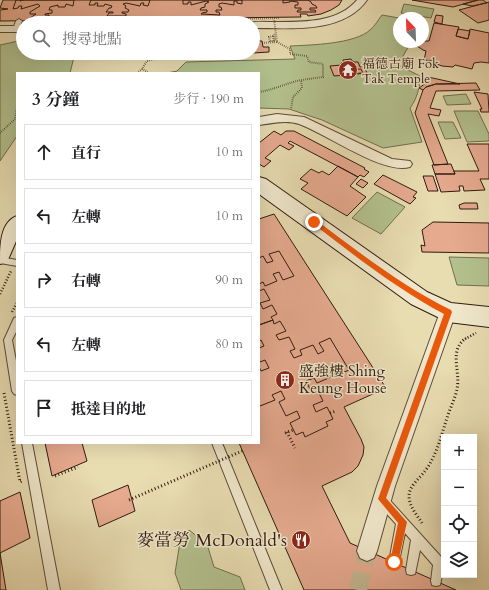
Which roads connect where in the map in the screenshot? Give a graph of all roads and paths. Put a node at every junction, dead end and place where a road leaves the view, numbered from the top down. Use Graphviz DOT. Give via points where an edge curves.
graph roads {
  1 [pos="362,0"];
  2 [pos="260,18"];
  3 [pos="274,18"];
  4 [pos="280,18"];
  5 [pos="260,25"];
  6 [pos="16,28"];
  7 [pos="0,29"];
  8 [pos="16,29"];
  9 [pos="0,35"];
  10 [pos="269,37"];
  11 [pos="276,42"];
  12 [pos="262,43"];
  13 [pos="150,60"];
  14 [pos="142,69"];
  15 [pos="138,72"];
  16 [pos="147,72"];
  17 [pos="301,80"];
  18 [pos="260,92"];
  19 [pos="16,113"];
  20 [pos="291,113"];
  21 [pos="260,121"];
  22 [pos="0,134"];
  23 [pos="406,164"];
  24 [pos="260,185"];
  25 [pos="16,224"];
  26 [pos="0,260"];
  27 [pos="10,260"];
  28 [pos="0,284"];
  29 [pos="5,285"];
  30 [pos="0,294"];
  31 [pos="448,312"];
  32 [pos="16,323"];
  33 [pos="486,326"];
  34 [pos="16,385"];
  35 [pos="336,411"];
  36 [pos="330,413"];
  37 [pos="293,430"];
  38 [pos="27,444"];
  39 [pos="217,444"];
  40 [pos="296,448"];
  41 [pos="242,451"];
  42 [pos="78,467"];
  43 [pos="55,476"];
  44 [pos="382,499"];
  45 [pos="129,500"];
  46 [pos="402,522"];
  47 [pos="426,529"];
  48 [pos="417,538"];
  49 [pos="368,551"];
  50 [pos="394,562"];
  51 [pos="411,570"];
  52 [pos="436,581"];
  53 [pos="54,590"];
  54 [pos="276,590"];
  1 -- 5 [label="street" via="342,17 328,21"];
  2 -- 3 [label="path, bridge"];
  3 -- 4 [label="path, bridge"];
  3 -- 11 [label="path, bridge"];
  6 -- 7 [label="street"];
  8 -- 9 [label="street"];
  10 -- 11 [label="path, bridge" via="270,41 275,41 274,37"];
  11 -- 12 [label="path, bridge"];
  11 -- 17 [label="path" via="290,49 290,54 307,56 309,62 323,64 323,77"];
  13 -- 14 [label="path"];
  14 -- 15 [label="path"];
  14 -- 16 [label="path"];
  17 -- 18 [label="path"];
  17 -- 20 [label="path" via="302,88 293,97"];
  19 -- 22 [label="path" via="15,119"];
  21 -- 23 [label="street" via="277,118 300,120 390,163"];
  24 -- 31 [label="street" via="419,298"];
  25 -- 27 [label="street" via="10,231"];
  26 -- 27 [label="lane"];
  27 -- 29 [label="path"];
  28 -- 29 [label="path"];
  29 -- 30 [label="path"];
  31 -- 33 [label="street"];
  31 -- 44 [label="street"];
  32 -- 34 [label="lane" via="8,340"];
  33 -- 47 [label="path" via="460,342 455,356 458,385 432,461 410,488 408,498 413,511"];
  35 -- 36 [label="path"];
  37 -- 40 [label="path" via="286,433"];
  38 -- 53 [label="lane"];
  39 -- 54 [label="lane"];
  41 -- 45 [label="path, bridge"];
  42 -- 43 [label="path"];
  44 -- 46 [label="lane"];
  44 -- 49 [label="street"];
  46 -- 48 [label="lane"];
  46 -- 50 [label="lane"];
  48 -- 51 [label="lane"];
  48 -- 52 [label="lane" via="438,564"];
}
